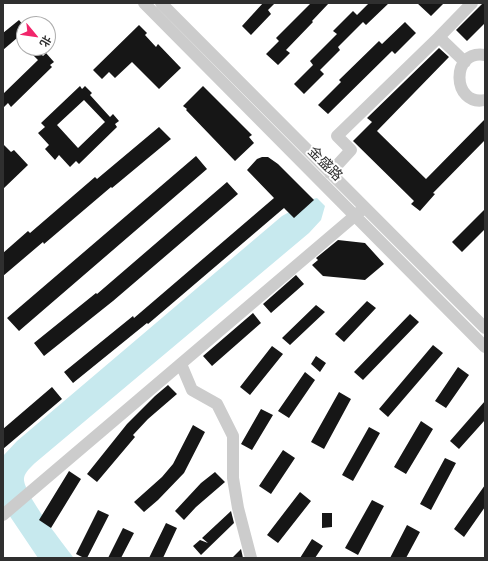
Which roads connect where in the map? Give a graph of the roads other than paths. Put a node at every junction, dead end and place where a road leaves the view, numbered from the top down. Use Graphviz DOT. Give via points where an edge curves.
graph roads {
  1 [pos="144,3"];
  2 [pos="161,3"];
  3 [pos="472,3"];
  4 [pos="439,37"];
  5 [pos="485,55"];
  6 [pos="465,62"];
  7 [pos="485,100"];
  8 [pos="330,173"];
  9 [pos="360,212"];
  10 [pos="485,328"];
  11 [pos="485,347"];
  12 [pos="181,364"];
  13 [pos="3,515"];
  14 [pos="251,558"];
  1 -- 9 [label="street, 金盛路"];
  2 -- 8 [label="street, 金盛路"];
  3 -- 4 [label="street"];
  4 -- 6 [label="street"];
  4 -- 8 [label="street" via="337,136 351,150"];
  5 -- 6 [label="street" via="472,57"];
  6 -- 7 [label="street" via="458,78 460,87 465,95 473,100"];
  8 -- 9 [label="street, 金盛路"];
  9 -- 10 [label="street, 金盛路"];
  9 -- 11 [label="street, 金盛路"];
  9 -- 12 [label="street"];
  12 -- 13 [label="street"];
  12 -- 14 [label="street" via="192,390 217,404 233,436 233,478"];
}
